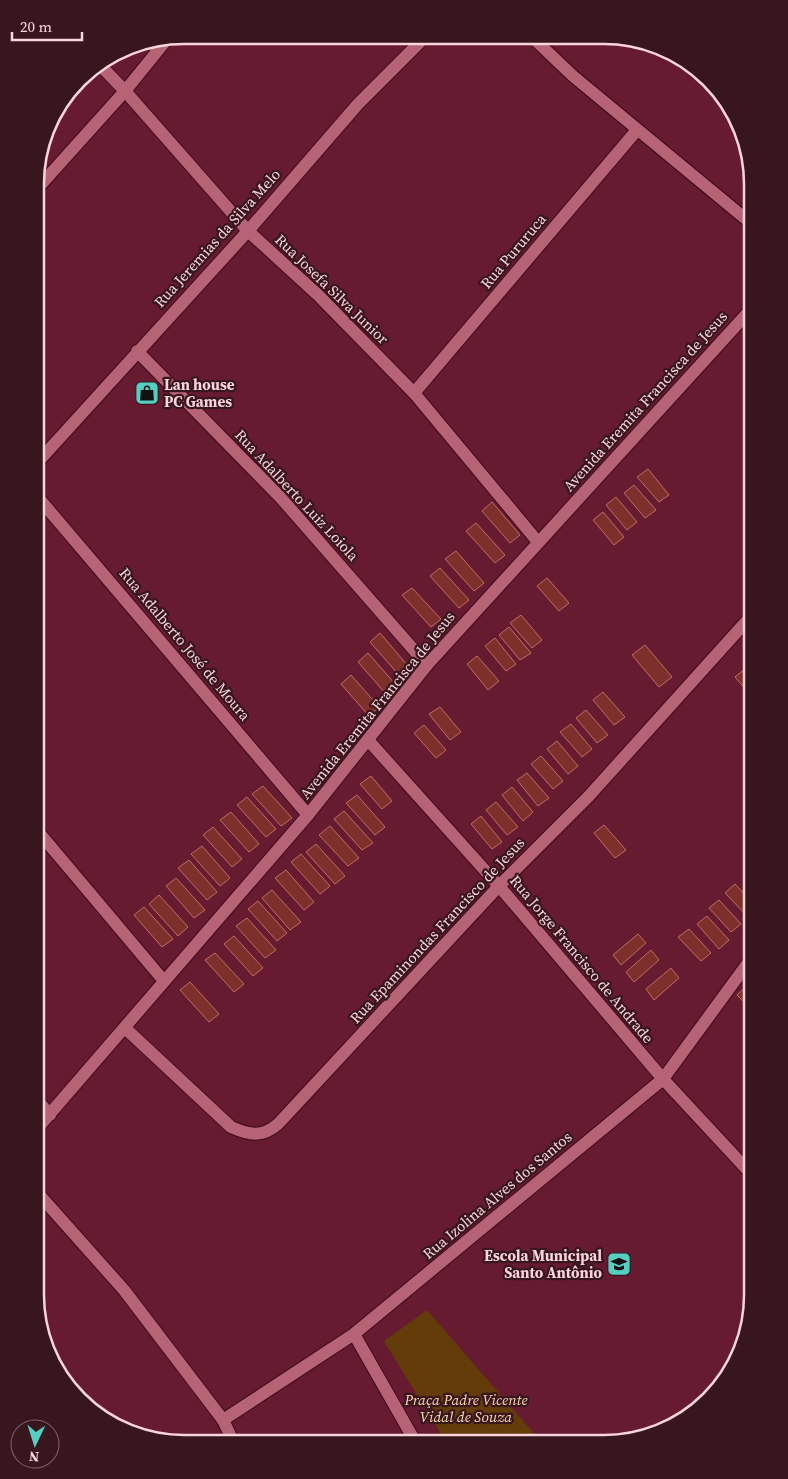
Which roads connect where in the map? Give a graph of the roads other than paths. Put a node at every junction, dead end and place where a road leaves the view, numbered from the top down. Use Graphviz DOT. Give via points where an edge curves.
graph roads {
  1 [pos="417,44"];
  2 [pos="539,44"];
  3 [pos="161,46"];
  4 [pos="104,69"];
  5 [pos="125,90"];
  6 [pos="637,130"];
  7 [pos="44,181"];
  8 [pos="744,218"];
  9 [pos="248,231"];
  10 [pos="744,317"];
  11 [pos="137,351"];
  12 [pos="414,393"];
  13 [pos="44,455"];
  14 [pos="44,504"];
  15 [pos="538,542"];
  16 [pos="744,624"];
  17 [pos="427,665"];
  18 [pos="368,740"];
  19 [pos="308,815"];
  20 [pos="44,838"];
  21 [pos="499,886"];
  22 [pos="744,968"];
  23 [pos="164,981"];
  24 [pos="125,1028"];
  25 [pos="663,1079"];
  26 [pos="44,1107"];
  27 [pos="50,1114"];
  28 [pos="44,1121"];
  29 [pos="744,1166"];
  30 [pos="44,1200"];
  31 [pos="354,1334"];
  32 [pos="223,1420"];
  33 [pos="230,1435"];
  34 [pos="411,1435"];
  1 -- 9 [label="street, Rua Jeremias da Silva Melo" via="358,104"];
  2 -- 6 [label="street"];
  3 -- 5 [label="street"];
  4 -- 5 [label="street, Rua Josefa Silva Junior"];
  5 -- 7 [label="street"];
  5 -- 9 [label="street, Rua Josefa Silva Junior"];
  6 -- 8 [label="street"];
  6 -- 12 [label="street, Rua Pururuca"];
  9 -- 11 [label="street, Rua Jeremias da Silva Melo"];
  9 -- 12 [label="street, Rua Josefa Silva Junior" via="318,295"];
  10 -- 15 [label="street, Avenida Eremita Francisca de Jesus"];
  11 -- 13 [label="street, Rua Jeremias da Silva Melo"];
  11 -- 17 [label="street, Rua Adalberto Luiz Loiola" via="281,498"];
  12 -- 15 [label="street, Rua Josefa Silva Junior"];
  14 -- 19 [label="street, Rua Adalberto José de Moura"];
  15 -- 17 [label="street, Avenida Eremita Francisca de Jesus"];
  16 -- 21 [label="street, Rua Epaminondas Francisco de Jesus" via="588,797"];
  17 -- 18 [label="street, Avenida Eremita Francisca de Jesus"];
  18 -- 19 [label="street, Avenida Eremita Francisca de Jesus"];
  18 -- 21 [label="street, Rua Jorge Francisco de Andrade"];
  19 -- 23 [label="street, Avenida Eremita Francisca de Jesus"];
  20 -- 23 [label="street"];
  21 -- 24 [label="street, Rua Epaminondas Francisco de Jesus" via="270,1131 246,1134 231,1127"];
  21 -- 25 [label="street, Rua Jorge Francisco de Andrade"];
  22 -- 25 [label="street, Rua Izolina Alves dos Santos"];
  23 -- 24 [label="street, Avenida Eremita Francisca de Jesus"];
  24 -- 27 [label="street, Avenida Eremita Francisca de Jesus"];
  25 -- 29 [label="street, Rua Jorge Francisco de Andrade"];
  25 -- 31 [label="street, Rua Izolina Alves dos Santos"];
  26 -- 27 [label="street"];
  27 -- 28 [label="street, Avenida Eremita Francisca de Jesus"];
  30 -- 32 [label="street" via="124,1290"];
  31 -- 32 [label="street, Rua Izolina Alves dos Santos"];
  31 -- 34 [label="street"];
  32 -- 33 [label="street"];
}
